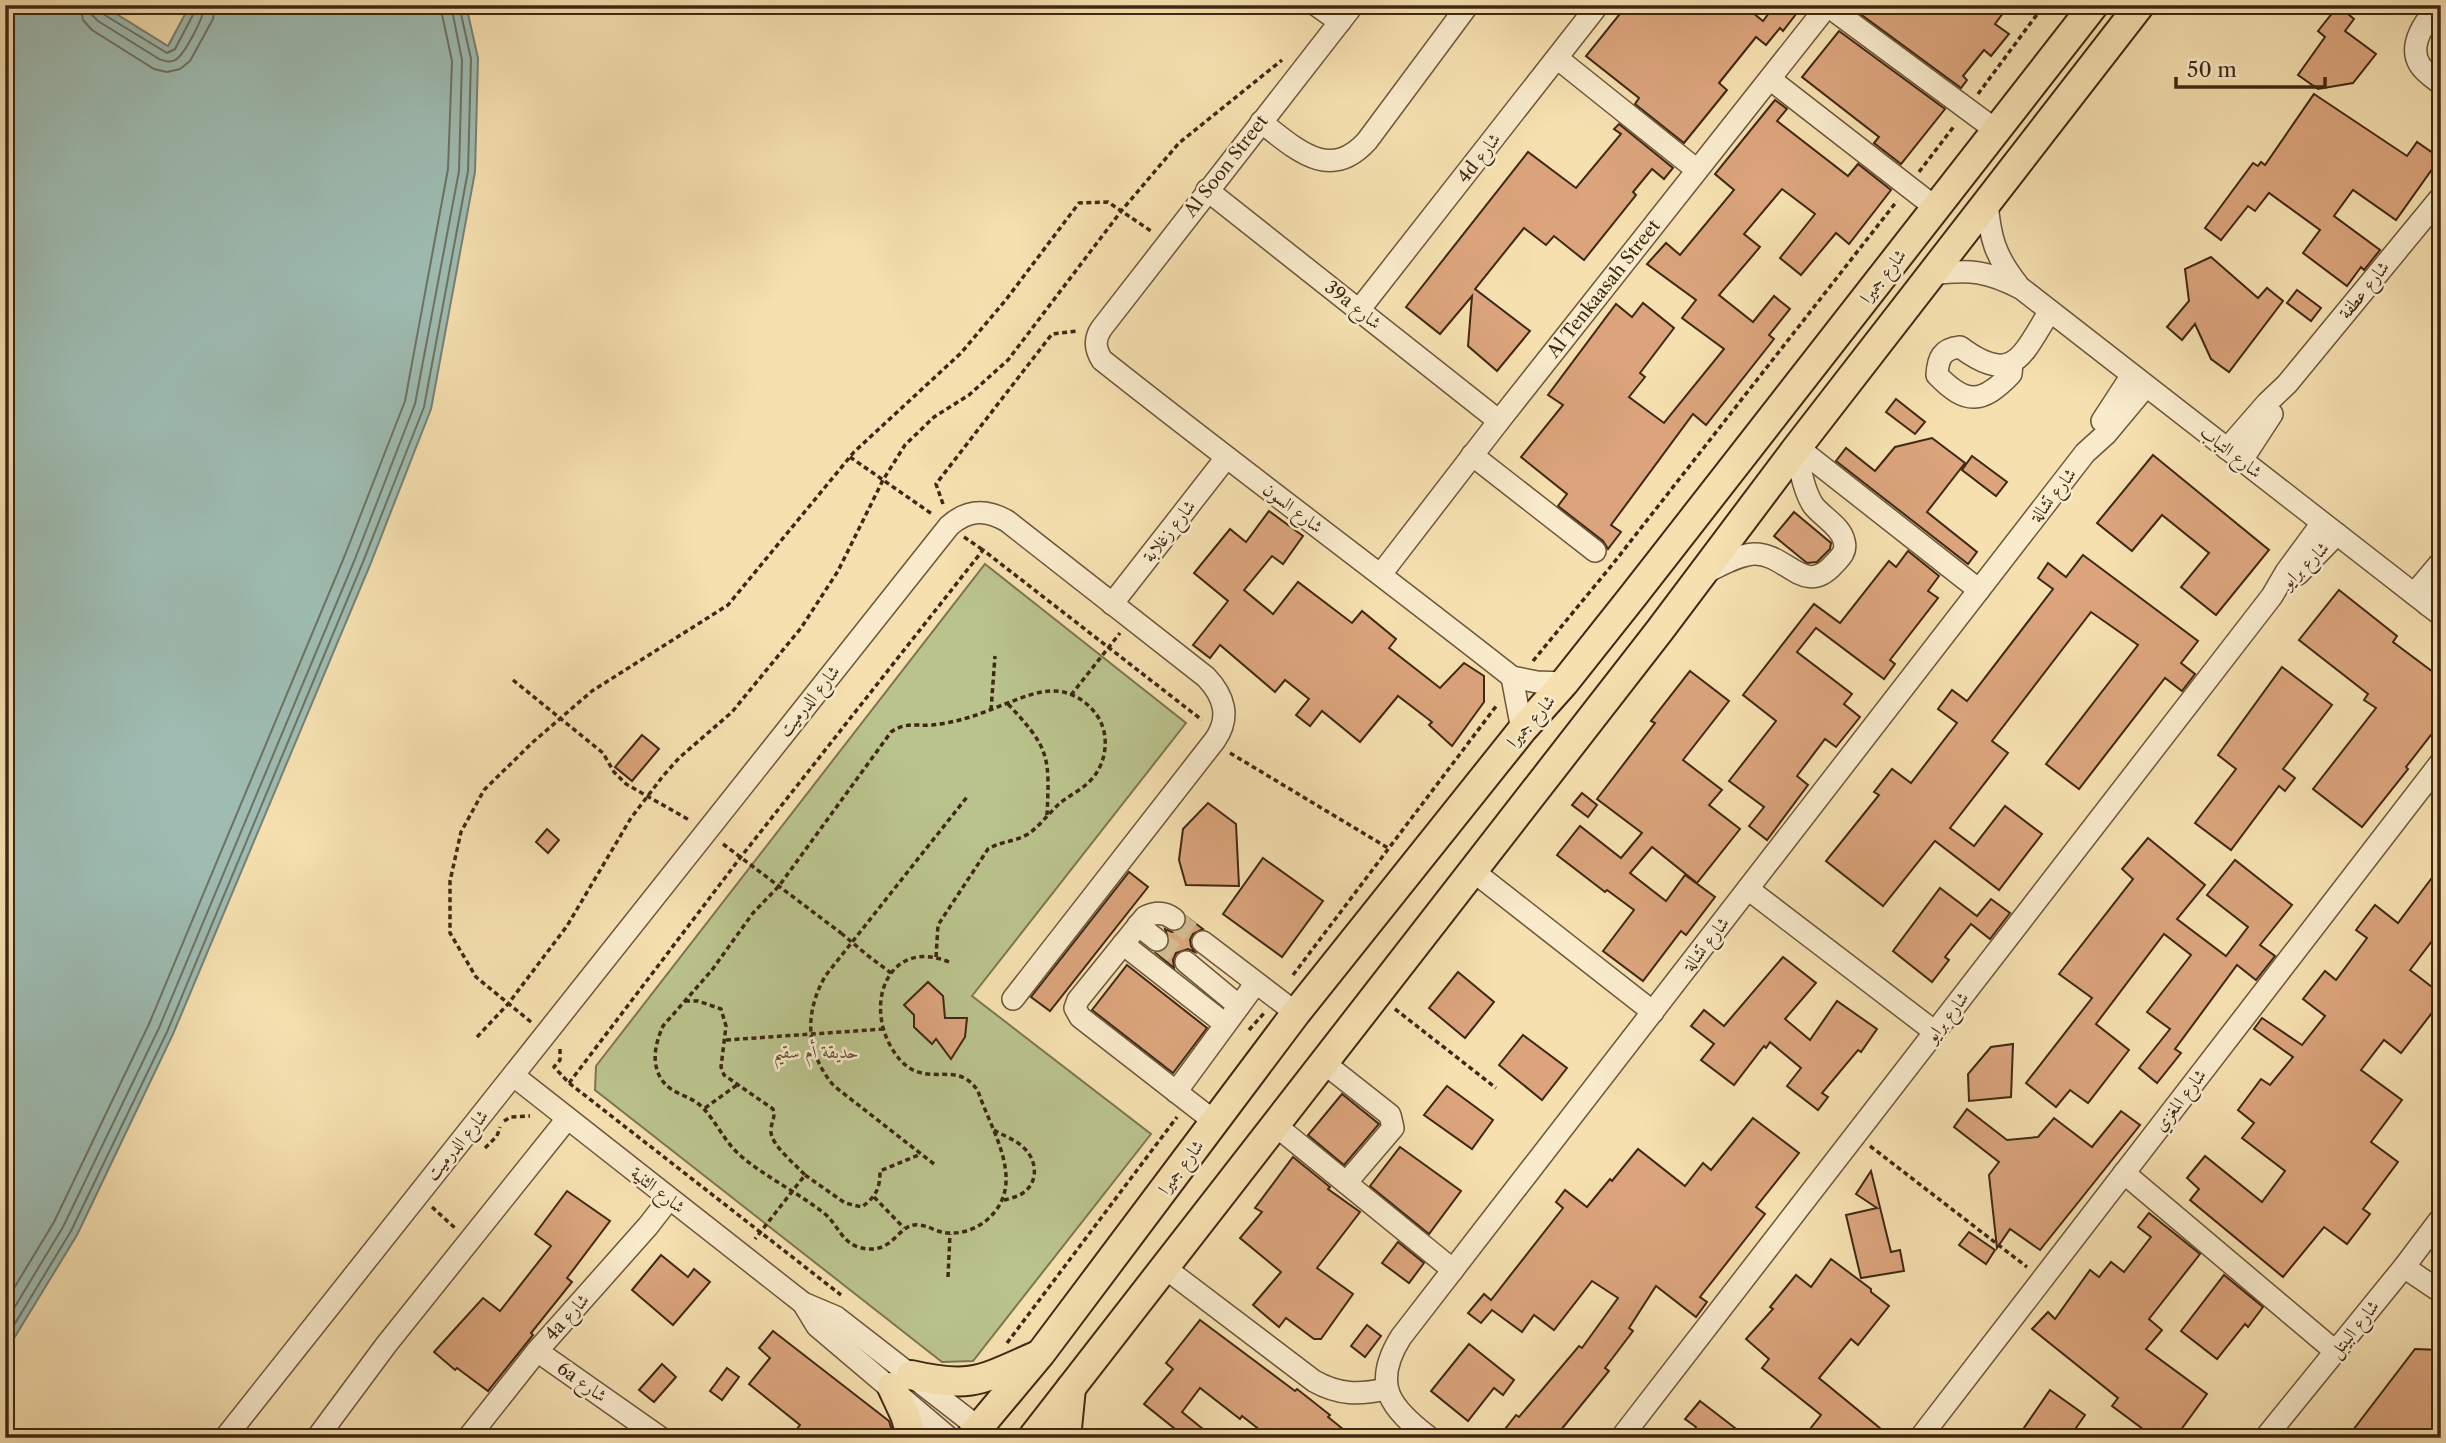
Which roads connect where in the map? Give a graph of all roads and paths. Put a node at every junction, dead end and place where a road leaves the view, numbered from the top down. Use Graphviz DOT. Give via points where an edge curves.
graph roads {
  1 [pos="1316,5"];
  2 [pos="1468,5"];
  3 [pos="1598,5"];
  4 [pos="1828,5"];
  5 [pos="2044,5"];
  6 [pos="2094,5"];
  7 [pos="2140,5"];
  8 [pos="2439,5"];
  9 [pos="1346,14"];
  10 [pos="1289,54"];
  11 [pos="1557,58"];
  12 [pos="1770,79"];
  13 [pos="2441,84"];
  14 [pos="1967,109"];
  15 [pos="1261,122"];
  16 [pos="1997,131"];
  17 [pos="1698,170"];
  18 [pos="1908,186"];
  19 [pos="1207,190"];
  20 [pos="2441,197"];
  21 [pos="1987,202"];
  22 [pos="1936,208"];
  23 [pos="1122,210"];
  24 [pos="1167,243"];
  25 [pos="1932,274"];
  26 [pos="2022,289"];
  27 [pos="1359,310"];
  28 [pos="2050,311"];
  29 [pos="1101,329"];
  30 [pos="2012,363"];
  31 [pos="2139,381"];
  32 [pos="1499,421"];
  33 [pos="1796,448"];
  34 [pos="2234,454"];
  35 [pos="1472,455"];
  36 [pos="850,457"];
  37 [pos="1226,458"];
  38 [pos="883,480"];
  39 [pos="949,526"];
  40 [pos="2330,529"];
  41 [pos="982,550"];
  42 [pos="1595,551"];
  43 [pos="2441,562"];
  44 [pos="1381,574"];
  45 [pos="1699,575"];
  46 [pos="2441,586"];
  47 [pos="1979,590"];
  48 [pos="1112,604"];
  49 [pos="2427,605"];
  50 [pos="1130,619"];
  51 [pos="1108,648"];
  52 [pos="996,656"];
  53 [pos="1515,678"];
  54 [pos="513,680"];
  55 [pos="1564,683"];
  56 [pos="1071,695"];
  57 [pos="1008,704"];
  58 [pos="991,710"];
  59 [pos="561,718"];
  60 [pos="1521,730"];
  61 [pos="1219,734"];
  62 [pos="2441,762"];
  63 [pos="648,795"];
  64 [pos="967,797"];
  65 [pos="1047,816"];
  66 [pos="706,831"];
  67 [pos="1388,848"];
  68 [pos="740,858"];
  69 [pos="1473,871"];
  70 [pos="779,886"];
  71 [pos="1748,889"];
  72 [pos="1174,919"];
  73 [pos="1138,925"];
  74 [pos="1157,940"];
  75 [pos="1203,942"];
  76 [pos="1123,944"];
  77 [pos="936,957"];
  78 [pos="949,962"];
  79 [pos="1186,962"];
  80 [pos="891,973"];
  81 [pos="1256,983"];
  82 [pos="1377,995"];
  83 [pos="1013,999"];
  84 [pos="685,1000"];
  85 [pos="508,1004"];
  86 [pos="1239,1006"];
  87 [pos="1653,1012"];
  88 [pos="1296,1013"];
  89 [pos="1225,1024"];
  90 [pos="884,1029"];
  91 [pos="1935,1032"];
  92 [pos="547,1034"];
  93 [pos="810,1035"];
  94 [pos="477,1037"];
  95 [pos="726,1040"];
  96 [pos="1324,1063"];
  97 [pos="514,1076"];
  98 [pos="569,1083"];
  99 [pos="737,1085"];
  100 [pos="1496,1088"];
  101 [pos="1176,1091"];
  102 [pos="704,1109"];
  103 [pos="567,1119"];
  104 [pos="1214,1122"];
  105 [pos="1275,1125"];
  106 [pos="993,1130"];
  107 [pos="1856,1135"];
  108 [pos="921,1154"];
  109 [pos="934,1164"];
  110 [pos="2124,1173"];
  111 [pos="805,1175"];
  112 [pos="1346,1183"];
  113 [pos="792,1191"];
  114 [pos="417,1193"];
  115 [pos="874,1198"];
  116 [pos="669,1199"];
  117 [pos="1001,1201"];
  118 [pos="2441,1218"];
  119 [pos="904,1228"];
  120 [pos="761,1232"];
  121 [pos="950,1234"];
  122 [pos="470,1241"];
  123 [pos="742,1256"];
  124 [pos="2409,1261"];
  125 [pos="1165,1268"];
  126 [pos="1453,1270"];
  127 [pos="948,1277"];
  128 [pos="2441,1278"];
  129 [pos="2043,1279"];
  130 [pos="2441,1292"];
  131 [pos="846,1299"];
  132 [pos="537,1351"];
  133 [pos="2336,1352"];
  134 [pos="1041,1353"];
  135 [pos="901,1381"];
  136 [pos="1071,1388"];
  137 [pos="1386,1389"];
  138 [pos="980,1434"];
  139 [pos="225,1438"];
  140 [pos="317,1438"];
  141 [pos="468,1438"];
  142 [pos="661,1438"];
  143 [pos="912,1438"];
  144 [pos="949,1438"];
  145 [pos="1032,1438"];
  146 [pos="1066,1438"];
  147 [pos="1430,1438"];
  148 [pos="1621,1438"];
  149 [pos="1920,1438"];
  150 [pos="2265,1438"];
  1 -- 9 [label="street"];
  2 -- 15 [label="street" via="1367,141 1350,156 1316,159"];
  3 -- 11 [label="street, 4d شارع"];
  4 -- 12 [label="street, Al Tenkaasah Street"];
  4 -- 14 [label="street"];
  5 -- 14 [label="path"];
  6 -- 16 [label="main road, شارع جميرا"];
  7 -- 21 [label="main road"];
  8 -- 13 [label="street" via="2420,30 2417,57 2422,68"];
  9 -- 15 [label="street, Al Soon Street"];
  10 -- 23 [label="path" via="1192,129"];
  11 -- 17 [label="street"];
  11 -- 27 [label="street, 4d شارع"];
  12 -- 17 [label="street, Al Tenkaasah Street"];
  12 -- 18 [label="street"];
  14 -- 16 [label="street"];
  14 -- 18 [label="path"];
  15 -- 19 [label="street, Al Soon Street"];
  16 -- 22 [label="main road, شارع جميرا"];
  17 -- 32 [label="street, Al Tenkaasah Street"];
  18 -- 22 [label="street"];
  18 -- 53 [label="path" via="1612,565"];
  19 -- 24 [label="street, Al Soon Street"];
  19 -- 27 [label="street, 39a شارع"];
  20 -- 34 [label="street, شارع عطفة" via="2287,384 2275,409"];
  21 -- 25 [label="main road"];
  21 -- 26 [label="street, شارع التباب" via="1994,249"];
  22 -- 55 [label="main road, شارع جميرا"];
  23 -- 24 [label="path"];
  23 -- 36 [label="path" via="1108,202 1079,203 961,353"];
  23 -- 38 [label="path" via="1007,360 969,395 919,430"];
  24 -- 29 [label="street, Al Soon Street"];
  25 -- 26 [label="street, شارع التباب" via="1979,271"];
  25 -- 33 [label="main road"];
  26 -- 28 [label="street, شارع التباب"];
  27 -- 32 [label="street, 39a شارع"];
  28 -- 30 [label="street"];
  28 -- 31 [label="street, شارع التباب"];
  29 -- 37 [label="street, شارع السون" via="1095,345 1102,360"];
  29 -- 39 [label="path" via="1052,334 936,484"];
  31 -- 34 [label="street, شارع التباب"];
  31 -- 47 [label="street, شارع تشالة" via="2106,434 2085,453"];
  32 -- 35 [label="street, Al Tenkaasah Street"];
  33 -- 45 [label="main road"];
  33 -- 45 [label="street" via="1810,499 1842,535 1842,555 1826,573 1814,578 1771,556 1754,554"];
  33 -- 47 [label="street"];
  34 -- 40 [label="street, شارع التباب"];
  35 -- 42 [label="street"];
  35 -- 44 [label="street, Al Tenkaasah Street"];
  36 -- 38 [label="path"];
  36 -- 59 [label="path" via="728,605 627,667"];
  37 -- 44 [label="street, شارع السون"];
  37 -- 48 [label="street, شارع زغلابة"];
  38 -- 39 [label="path"];
  38 -- 63 [label="path" via="838,571 801,628 732,712 680,758"];
  39 -- 41 [label="path"];
  39 -- 48 [label="street, شارع الدرميت" via="966,514 995,514"];
  39 -- 66 [label="street, شارع الدرميت"];
  40 -- 49 [label="street, شارع التباب"];
  40 -- 91 [label="street, شارع برايو" via="2294,578 2272,596"];
  41 -- 51 [label="path"];
  41 -- 68 [label="path"];
  43 -- 49 [label="street"];
  44 -- 53 [label="street, شارع السون"];
  45 -- 69 [label="main road"];
  46 -- 49 [label="street"];
  47 -- 71 [label="street, شارع تشالة"];
  48 -- 50 [label="street, شارع الدرميت"];
  50 -- 51 [label="path"];
  50 -- 61 [label="street, شارع الدرميت" via="1216,688 1225,710"];
  51 -- 56 [label="path"];
  51 -- 61 [label="path"];
  52 -- 58 [label="path"];
  53 -- 55 [label="street"];
  53 -- 60 [label="street"];
  54 -- 59 [label="path"];
  55 -- 60 [label="main road, شارع جميرا"];
  56 -- 57 [label="path" via="1035,693"];
  56 -- 65 [label="path" via="1098,717 1104,730 1103,759 1090,781"];
  57 -- 58 [label="path"];
  57 -- 65 [label="path" via="1043,747 1049,774"];
  58 -- 70 [label="path" via="946,723 900,726 891,732"];
  59 -- 63 [label="path" via="603,753 619,778"];
  59 -- 85 [label="path" via="484,790 461,832 450,881 450,933 476,977"];
  60 -- 88 [label="main road, شارع جميرا"];
  61 -- 67 [label="path" via="1224,750"];
  61 -- 83 [label="street"];
  62 -- 110 [label="street, شارع المغزي"];
  63 -- 66 [label="path"];
  63 -- 85 [label="path" via="580,907"];
  64 -- 93 [label="path" via="826,975 814,999"];
  65 -- 77 [label="path" via="1026,835 998,843 979,860 938,925"];
  66 -- 68 [label="path"];
  66 -- 92 [label="street, شارع الدرميت"];
  68 -- 70 [label="path"];
  68 -- 98 [label="path"];
  69 -- 82 [label="main road"];
  69 -- 87 [label="street"];
  70 -- 80 [label="path, bridge"];
  70 -- 84 [label="path"];
  71 -- 87 [label="street, شارع تشالة"];
  71 -- 91 [label="street"];
  72 -- 73 [label="street" via="1163,913 1151,914"];
  73 -- 74 [label="street"];
  73 -- 76 [label="street"];
  75 -- 81 [label="street"];
  76 -- 89 [label="street"];
  76 -- 101 [label="street" via="1078,1000 1077,1013"];
  77 -- 78 [label="path"];
  77 -- 80 [label="path" via="917,957"];
  79 -- 86 [label="street"];
  80 -- 90 [label="path" via="881,996"];
  81 -- 86 [label="street"];
  81 -- 88 [label="street"];
  82 -- 96 [label="main road"];
  82 -- 100 [label="path"];
  84 -- 95 [label="path" via="721,1009"];
  84 -- 102 [label="path" via="663,1026 654,1058 666,1085"];
  85 -- 92 [label="path"];
  85 -- 94 [label="path"];
  86 -- 89 [label="street"];
  87 -- 126 [label="street, شارع تشالة"];
  88 -- 104 [label="main road, شارع جميرا"];
  89 -- 101 [label="street"];
  90 -- 93 [label="path"];
  90 -- 106 [label="path" via="910,1069 925,1075 958,1075 973,1083"];
  91 -- 107 [label="street, شارع برايو"];
  92 -- 97 [label="street, شارع الدرميت"];
  92 -- 98 [label="path" via="561,1051 554,1067"];
  93 -- 95 [label="path"];
  93 -- 108 [label="path" via="819,1066 834,1086"];
  95 -- 99 [label="path" via="721,1067"];
  96 -- 105 [label="main road"];
  96 -- 112 [label="street" via="1390,1115 1393,1128"];
  97 -- 103 [label="street, شارع الثنية"];
  97 -- 114 [label="street, شارع الدرميت"];
  98 -- 120 [label="path"];
  99 -- 102 [label="path"];
  99 -- 111 [label="path" via="773,1109 770,1133 774,1142"];
  101 -- 104 [label="street"];
  102 -- 113 [label="path" via="741,1156"];
  103 -- 116 [label="street, شارع الثنية"];
  103 -- 122 [label="street"];
  104 -- 134 [label="main road, شارع جميرا"];
  105 -- 112 [label="street"];
  105 -- 125 [label="main road"];
  106 -- 117 [label="path" via="1007,1171"];
  106 -- 117 [label="path" via="1023,1146 1034,1165 1031,1185"];
  107 -- 129 [label="path"];
  107 -- 148 [label="street, شارع برايو"];
  108 -- 109 [label="path"];
  108 -- 115 [label="path" via="880,1171"];
  110 -- 129 [label="street, شارع المغزي"];
  110 -- 133 [label="street"];
  111 -- 113 [label="path"];
  111 -- 115 [label="path" via="845,1203 862,1207"];
  112 -- 126 [label="street"];
  113 -- 119 [label="path" via="827,1215 844,1238 861,1248 886,1245"];
  113 -- 120 [label="path"];
  114 -- 122 [label="path"];
  114 -- 139 [label="street, شارع الدرميت"];
  115 -- 119 [label="path"];
  116 -- 123 [label="street, شارع الثنية"];
  116 -- 132 [label="street, 4a شارع"];
  117 -- 121 [label="path" via="981,1225"];
  118 -- 124 [label="street, شارع البيتل"];
  119 -- 121 [label="path" via="916,1224"];
  120 -- 123 [label="path"];
  120 -- 131 [label="path"];
  121 -- 127 [label="path"];
  122 -- 140 [label="street"];
  123 -- 135 [label="street, شارع الثنية" via="803,1303 817,1326"];
  124 -- 128 [label="street"];
  124 -- 130 [label="street"];
  124 -- 133 [label="street, شارع البيتل"];
  125 -- 136 [label="main road"];
  125 -- 137 [label="street" via="1314,1381 1352,1394"];
  126 -- 137 [label="street, شارع تشالة" via="1395,1347"];
  129 -- 149 [label="street, شارع المغزي"];
  132 -- 141 [label="street, 4a شارع"];
  132 -- 142 [label="street, 6a شارع"];
  133 -- 150 [label="street, شارع البيتل"];
  134 -- 135 [label="main road" via="976,1381"];
  134 -- 138 [label="main road, شارع جميرا"];
  135 -- 138 [label="street, شارع الثنية"];
  135 -- 143 [label="main road"];
  135 -- 144 [label="street, شارع الثنية"];
  136 -- 145 [label="main road"];
  136 -- 146 [label="main road"];
  137 -- 147 [label="street" via="1397,1409"];
}
